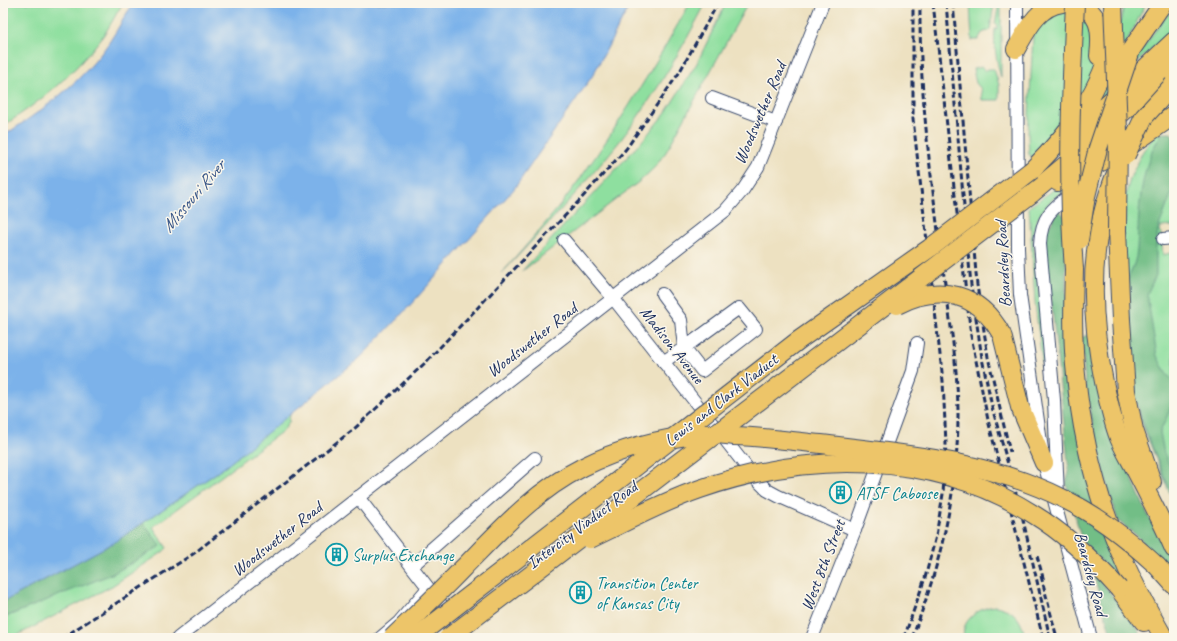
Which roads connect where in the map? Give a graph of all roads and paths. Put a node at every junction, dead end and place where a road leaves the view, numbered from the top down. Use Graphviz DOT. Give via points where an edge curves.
graph roads {
  1 [pos="823,3"];
  2 [pos="1017,3"];
  3 [pos="1062,3"];
  4 [pos="1071,3"];
  5 [pos="1075,3"];
  6 [pos="1113,3"];
  7 [pos="1120,3"];
  8 [pos="1152,3"];
  9 [pos="1163,3"];
  10 [pos="1174,41"];
  11 [pos="1016,49"];
  12 [pos="1131,50"];
  13 [pos="1174,64"];
  14 [pos="1097,83"];
  15 [pos="1174,89"];
  16 [pos="712,98"];
  17 [pos="1174,115"];
  18 [pos="776,122"];
  19 [pos="1130,149"];
  20 [pos="1032,170"];
  21 [pos="1031,194"];
  22 [pos="564,240"];
  23 [pos="1074,269"];
  24 [pos="662,294"];
  25 [pos="613,298"];
  26 [pos="863,324"];
  27 [pos="917,344"];
  28 [pos="684,348"];
  29 [pos="663,362"];
  30 [pos="723,438"];
  31 [pos="535,458"];
  32 [pos="1044,463"];
  33 [pos="358,497"];
  34 [pos="1059,519"];
  35 [pos="1163,523"];
  36 [pos="855,530"];
  37 [pos="1174,549"];
  38 [pos="553,556"];
  39 [pos="412,566"];
  40 [pos="1174,584"];
  41 [pos="428,588"];
  42 [pos="464,637"];
  43 [pos="178,638"];
  44 [pos="380,638"];
  45 [pos="392,638"];
  46 [pos="415,638"];
  47 [pos="448,638"];
  48 [pos="812,638"];
  49 [pos="1091,638"];
  50 [pos="1156,638"];
  51 [pos="1164,638"];
  1 -- 18 [label="street, Woodswether Road"];
  2 -- 11 [label="street, Beardsley Road"];
  3 -- 11 [label="highway" via="1041,12 1027,29"];
  4 -- 14 [label="highway" via="1086,8 1099,24 1101,36"];
  5 -- 23 [label="highway, bridge" via="1070,113 1070,224"];
  6 -- 35 [label="highway, bridge" via="1118,131 1117,230 1126,391 1134,430"];
  7 -- 14 [label="highway" via="1112,40"];
  8 -- 12 [label="highway" via="1136,33"];
  9 -- 12 [label="highway"];
  10 -- 20 [label="highway" via="1094,117"];
  11 -- 32 [label="street, Beardsley Road" via="1020,294"];
  12 -- 23 [label="highway, bridge" via="1091,174"];
  13 -- 21 [label="highway" via="1074,158"];
  14 -- 20 [label="highway" via="1076,121"];
  15 -- 19 [label="highway, bridge"];
  16 -- 18 [label="street"];
  17 -- 19 [label="highway"];
  18 -- 25 [label="street, Woodswether Road" via="758,167 730,205"];
  19 -- 21 [label="highway"];
  19 -- 34 [label="street, Beardsley Road" via="1053,208 1047,215 1041,231 1054,400"];
  19 -- 35 [label="highway, bridge" via="1122,159 1104,208 1097,240 1093,284 1095,325 1102,370 1119,438"];
  20 -- 46 [label="highway, Lewis and Clark Viaduct, bridge" via="930,248 799,340"];
  21 -- 26 [label="highway, bridge"];
  22 -- 25 [label="street, Madison Avenue"];
  23 -- 51 [label="highway" via="1073,343 1076,376 1098,490 1112,533"];
  24 -- 28 [label="street" via="681,320"];
  25 -- 29 [label="street, Madison Avenue"];
  25 -- 33 [label="street, Woodswether Road"];
  26 -- 32 [label="highway, bridge" via="903,302 938,292 954,294 971,301 985,311 1002,335 1020,407"];
  26 -- 38 [label="highway, bridge"];
  27 -- 36 [label="street, West 8th Street" via="913,372"];
  28 -- 28 [label="street" via="702,371 756,329 739,308"];
  28 -- 29 [label="street"];
  29 -- 30 [label="street, Madison Avenue"];
  30 -- 36 [label="street, Madison Avenue" via="767,490"];
  30 -- 42 [label="street, Intercity Viaduct Road"];
  31 -- 39 [label="street"];
  32 -- 34 [label="street, Beardsley Road"];
  33 -- 39 [label="street"];
  33 -- 43 [label="street, Woodswether Road"];
  34 -- 49 [label="street, Beardsley Road"];
  35 -- 37 [label="highway"];
  36 -- 48 [label="street, West 8th Street"];
  38 -- 47 [label="highway, bridge"];
  38 -- 50 [label="highway, bridge" via="700,489 764,471 832,463 906,467 936,472 1000,496 1033,514 1072,542 1099,567"];
  39 -- 41 [label="street"];
  40 -- 45 [label="highway, bridge" via="1124,536 1085,510 1041,488 995,471 925,457 766,437 706,434 659,440 617,453 556,482 505,523 444,588"];
  41 -- 42 [label="street"];
  41 -- 44 [label="street" via="399,622"];
}
